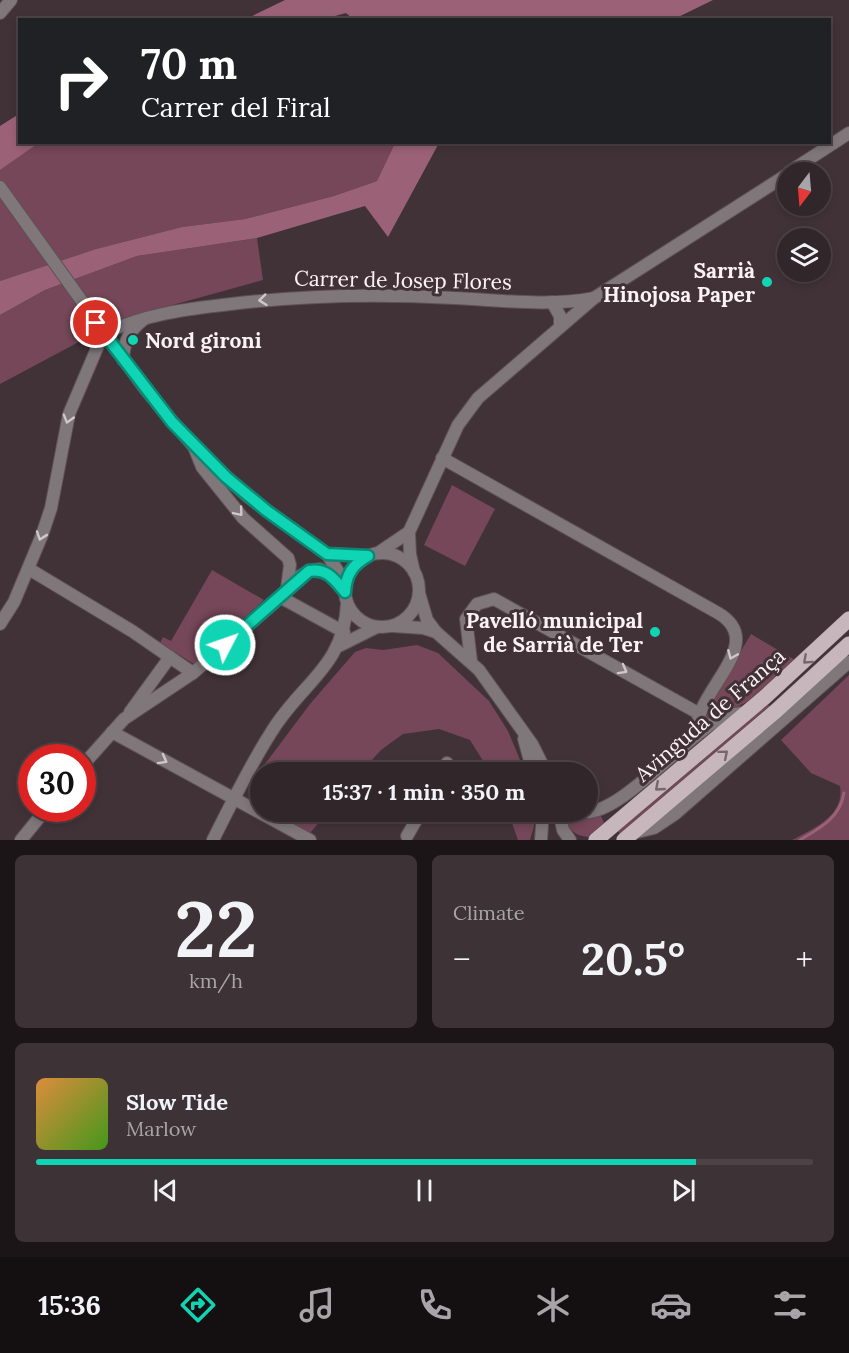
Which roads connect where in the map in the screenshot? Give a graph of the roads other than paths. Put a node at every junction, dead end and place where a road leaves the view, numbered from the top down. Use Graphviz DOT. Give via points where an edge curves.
graph roads {
  1 [pos="11,0"];
  2 [pos="0,13"];
  3 [pos="849,133"];
  4 [pos="805,162"];
  5 [pos="777,180"];
  6 [pos="0,187"];
  7 [pos="594,298"];
  8 [pos="552,302"];
  9 [pos="148,316"];
  10 [pos="560,327"];
  11 [pos="100,328"];
  12 [pos="123,360"];
  13 [pos="194,447"];
  14 [pos="442,458"];
  15 [pos="409,532"];
  16 [pos="327,554"];
  17 [pos="373,554"];
  18 [pos="29,569"];
  19 [pos="414,572"];
  20 [pos="284,592"];
  21 [pos="346,593"];
  22 [pos="419,593"];
  23 [pos="849,620"];
  24 [pos="0,624"];
  25 [pos="382,626"];
  26 [pos="344,632"];
  27 [pos="436,632"];
  28 [pos="849,644"];
  29 [pos="339,646"];
  30 [pos="170,657"];
  31 [pos="471,661"];
  32 [pos="849,662"];
  33 [pos="193,673"];
  34 [pos="747,712"];
  35 [pos="698,713"];
  36 [pos="124,719"];
  37 [pos="112,732"];
  38 [pos="522,732"];
  39 [pos="697,735"];
  40 [pos="96,750"];
  41 [pos="530,762"];
  42 [pos="541,762"];
  43 [pos="641,782"];
  44 [pos="235,800"];
  45 [pos="598,810"];
  46 [pos="623,817"];
  47 [pos="36,822"];
  48 [pos="416,822"];
  49 [pos="542,822"];
  50 [pos="561,822"];
  51 [pos="628,837"];
  52 [pos="408,839"];
  53 [pos="21,840"];
  54 [pos="213,840"];
  55 [pos="310,840"];
  56 [pos="541,840"];
  57 [pos="570,840"];
  58 [pos="596,840"];
  1 -- 2 [label="street"];
  3 -- 4 [label="street, Carrer de Josep Flores"];
  5 -- 7 [label="street, Carrer de Josep Flores"];
  6 -- 11 [label="street"];
  7 -- 8 [label="street, Carrer de Josep Flores"];
  7 -- 10 [label="street"];
  8 -- 9 [label="street, Carrer de Josep Flores, one-way" via="335,295 262,300"];
  8 -- 10 [label="street" via="560,316"];
  9 -- 11 [label="street, Carrer de Josep Flores"];
  9 -- 12 [label="street" via="129,333"];
  10 -- 14 [label="street" via="468,409"];
  11 -- 12 [label="street"];
  11 -- 18 [label="street, one-way" via="69,414 51,508"];
  12 -- 13 [label="street"];
  13 -- 16 [label="street" via="247,496"];
  13 -- 20 [label="street, one-way" via="202,467 243,518 288,558"];
  14 -- 15 [label="street"];
  14 -- 35 [label="street, one-way" via="732,624 737,640 725,669"];
  15 -- 17 [label="street"];
  15 -- 19 [label="street"];
  16 -- 17 [label="street"];
  16 -- 21 [label="street"];
  17 -- 19 [label="street" via="398,557"];
  17 -- 21 [label="street" via="351,568"];
  18 -- 24 [label="street"];
  18 -- 30 [label="street"];
  19 -- 22 [label="street"];
  20 -- 21 [label="street" via="309,571 319,569"];
  20 -- 26 [label="street"];
  20 -- 33 [label="street"];
  21 -- 25 [label="street" via="360,620"];
  21 -- 26 [label="street"];
  22 -- 25 [label="street" via="403,621"];
  22 -- 27 [label="street" via="427,620"];
  23 -- 34 [label="main road, Avinguda de França, one-way"];
  25 -- 27 [label="street"];
  25 -- 29 [label="street"];
  26 -- 29 [label="street"];
  27 -- 31 [label="street"];
  51 -- 28 [label="main road, Avinguda de França, one-way"];
  29 -- 44 [label="street" via="273,729"];
  30 -- 33 [label="street"];
  30 -- 36 [label="street"];
  31 -- 35 [label="street, one-way" via="466,619 477,604 494,599"];
  31 -- 38 [label="street"];
  32 -- 51 [label="street, Avinguda de França" via="675,814 654,828"];
  33 -- 36 [label="street"];
  34 -- 39 [label="street" via="724,717"];
  34 -- 46 [label="main road, Avinguda de França, one-way"];
  35 -- 39 [label="street"];
  36 -- 37 [label="street"];
  37 -- 40 [label="street"];
  37 -- 44 [label="street, one-way"];
  38 -- 41 [label="street"];
  38 -- 42 [label="street"];
  39 -- 43 [label="street"];
  43 -- 45 [label="street"];
  43 -- 46 [label="street"];
  44 -- 54 [label="street"];
  44 -- 55 [label="street"];
  46 -- 58 [label="main road, Avinguda de França"];
  47 -- 53 [label="street"];
  48 -- 52 [label="street"];
  49 -- 56 [label="street"];
  50 -- 57 [label="street"];
}
